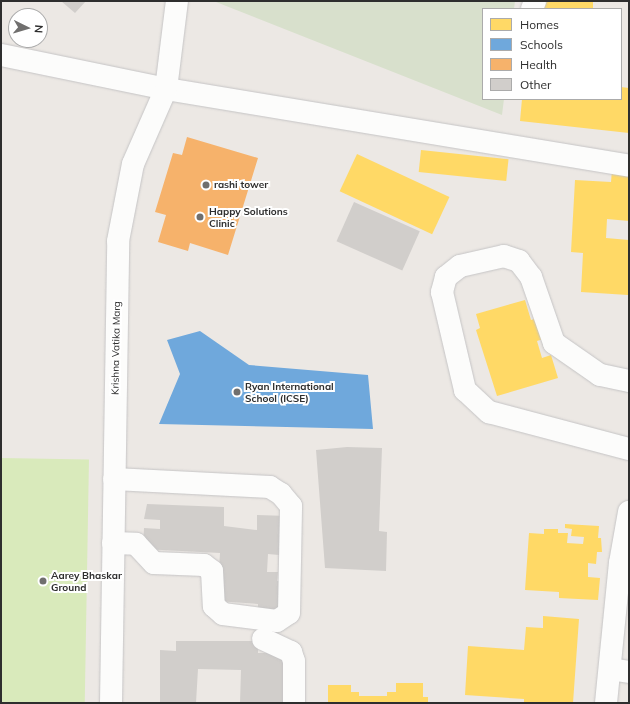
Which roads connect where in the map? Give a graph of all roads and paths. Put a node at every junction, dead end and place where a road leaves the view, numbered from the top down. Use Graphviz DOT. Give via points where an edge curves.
graph roads {
  1 [pos="177,1"];
  2 [pos="1,55"];
  3 [pos="166,89"];
  4 [pos="629,166"];
  5 [pos="629,381"];
  6 [pos="629,449"];
  7 [pos="114,479"];
  8 [pos="629,512"];
  9 [pos="113,543"];
  10 [pos="625,564"];
  11 [pos="624,585"];
  12 [pos="263,639"];
  13 [pos="619,670"];
  14 [pos="111,703"];
  15 [pos="294,703"];
  16 [pos="606,703"];
  1 -- 3 [label="street, Krishna Vatika Marg"];
  2 -- 3 [label="street"];
  3 -- 4 [label="street"];
  3 -- 7 [label="street, Krishna Vatika Marg" via="134,164 118,241"];
  5 -- 6 [label="street" via="600,375 554,343 531,277 519,261 504,256 460,266 446,277 442,292 465,390 484,408 489,412"];
  7 -- 9 [label="street, Krishna Vatika Marg"];
  7 -- 9 [label="street" via="270,487 281,494 291,506 289,613 277,621 223,614 214,606 212,571 204,565 154,563 136,544"];
  8 -- 10 [label="street"];
  9 -- 14 [label="street, Krishna Vatika Marg"];
  10 -- 11 [label="street"];
  11 -- 13 [label="street"];
  12 -- 15 [label="street" via="291,652 294,661"];
  13 -- 16 [label="street"];
}
